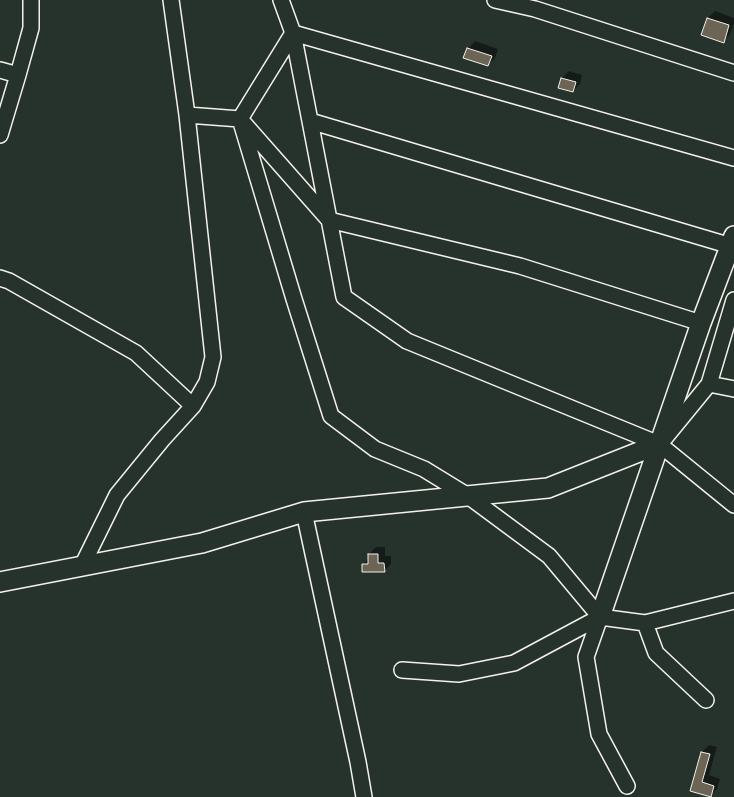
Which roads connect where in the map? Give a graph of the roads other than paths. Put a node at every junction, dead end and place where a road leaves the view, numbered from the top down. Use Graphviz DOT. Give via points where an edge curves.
graph roads {
  1 [pos="31,0"];
  2 [pos="171,0"];
  3 [pos="281,0"];
  4 [pos="495,0"];
  5 [pos="293,33"];
  6 [pos="0,70"];
  7 [pos="734,73"];
  8 [pos="18,75"];
  9 [pos="187,115"];
  10 [pos="240,119"];
  11 [pos="310,121"];
  12 [pos="0,135"];
  13 [pos="734,158"];
  14 [pos="329,220"];
  15 [pos="732,241"];
  16 [pos="0,278"];
  17 [pos="734,300"];
  18 [pos="701,323"];
  19 [pos="709,384"];
  20 [pos="734,390"];
  21 [pos="193,406"];
  22 [pos="659,444"];
  23 [pos="468,496"];
  24 [pos="734,505"];
  25 [pos="304,512"];
  26 [pos="82,566"];
  27 [pos="0,582"];
  28 [pos="734,601"];
  29 [pos="600,617"];
  30 [pos="645,623"];
  31 [pos="402,670"];
  32 [pos="706,700"];
  33 [pos="626,786"];
  34 [pos="364,797"];
  1 -- 8 [label="street" via="31,28"];
  2 -- 9 [label="street"];
  3 -- 5 [label="street"];
  4 -- 7 [label="street" via="535,9"];
  5 -- 10 [label="street"];
  5 -- 11 [label="street"];
  5 -- 13 [label="street"];
  6 -- 8 [label="street"];
  8 -- 12 [label="street"];
  9 -- 10 [label="street"];
  9 -- 21 [label="street" via="213,357 207,382"];
  10 -- 14 [label="street"];
  10 -- 23 [label="street" via="330,416 375,449 424,469"];
  11 -- 14 [label="street"];
  11 -- 15 [label="street"];
  14 -- 18 [label="street" via="520,266"];
  14 -- 22 [label="street" via="344,297 407,341"];
  15 -- 18 [label="street"];
  16 -- 21 [label="street" via="136,353"];
  17 -- 19 [label="street"];
  18 -- 22 [label="street"];
  19 -- 20 [label="street"];
  19 -- 22 [label="street"];
  21 -- 26 [label="street" via="117,495"];
  22 -- 23 [label="street" via="548,488"];
  22 -- 24 [label="street"];
  22 -- 29 [label="street"];
  23 -- 25 [label="street"];
  23 -- 29 [label="street" via="549,556"];
  25 -- 26 [label="street" via="202,543"];
  25 -- 34 [label="street"];
  26 -- 27 [label="street"];
  28 -- 30 [label="street"];
  29 -- 30 [label="street"];
  29 -- 31 [label="street" via="514,663 459,674"];
  29 -- 33 [label="street" via="586,657 599,734"];
  30 -- 32 [label="street" via="656,653"];
}
